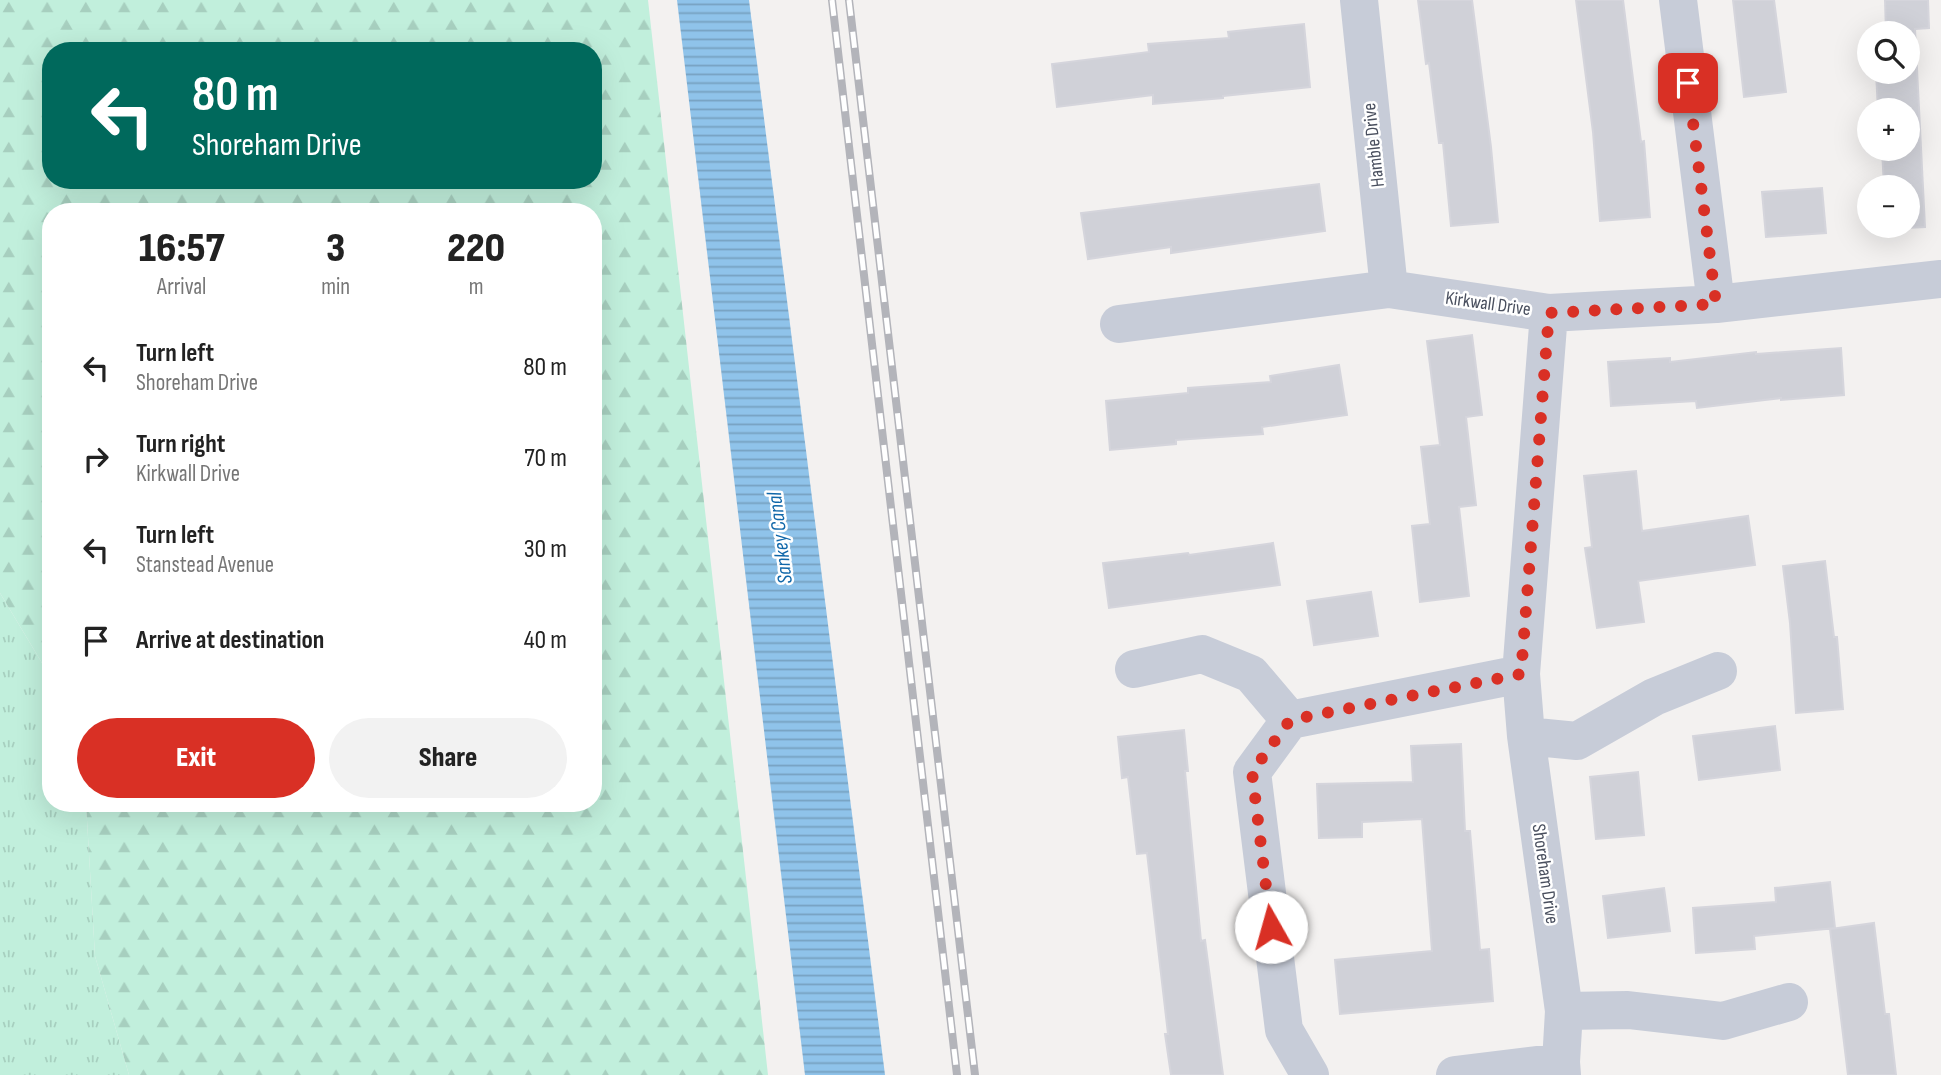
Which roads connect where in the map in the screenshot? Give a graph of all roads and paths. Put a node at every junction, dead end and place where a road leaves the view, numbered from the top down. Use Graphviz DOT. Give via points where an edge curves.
graph roads {
  1 [pos="1359,0"];
  2 [pos="1678,0"];
  3 [pos="1941,279"];
  4 [pos="1389,289"];
  5 [pos="1716,304"];
  6 [pos="1549,313"];
  7 [pos="1119,324"];
  8 [pos="1134,669"];
  9 [pos="1718,671"];
  10 [pos="1521,674"];
  11 [pos="1290,720"];
  12 [pos="1526,736"];
  13 [pos="1789,1002"];
  14 [pos="1564,1011"];
  15 [pos="1562,1068"];
  16 [pos="1310,1075"];
  17 [pos="1455,1075"];
  1 -- 4 [label="street, Hamble Drive"];
  2 -- 5 [label="street"];
  3 -- 5 [label="street, Kirkwall Drive"];
  4 -- 6 [label="street, Kirkwall Drive"];
  4 -- 7 [label="street, Kirkwall Drive"];
  5 -- 6 [label="street, Kirkwall Drive"];
  6 -- 10 [label="street, Shoreham Drive"];
  8 -- 11 [label="street" via="1202,654 1251,674"];
  9 -- 12 [label="street" via="1654,697 1577,741"];
  10 -- 11 [label="street"];
  10 -- 12 [label="street, Shoreham Drive"];
  11 -- 16 [label="street" via="1252,772 1284,1030"];
  12 -- 14 [label="street, Shoreham Drive"];
  13 -- 14 [label="street" via="1723,1021 1628,1010"];
  14 -- 15 [label="street, Shoreham Drive"];
  15 -- 17 [label="street"];
}
